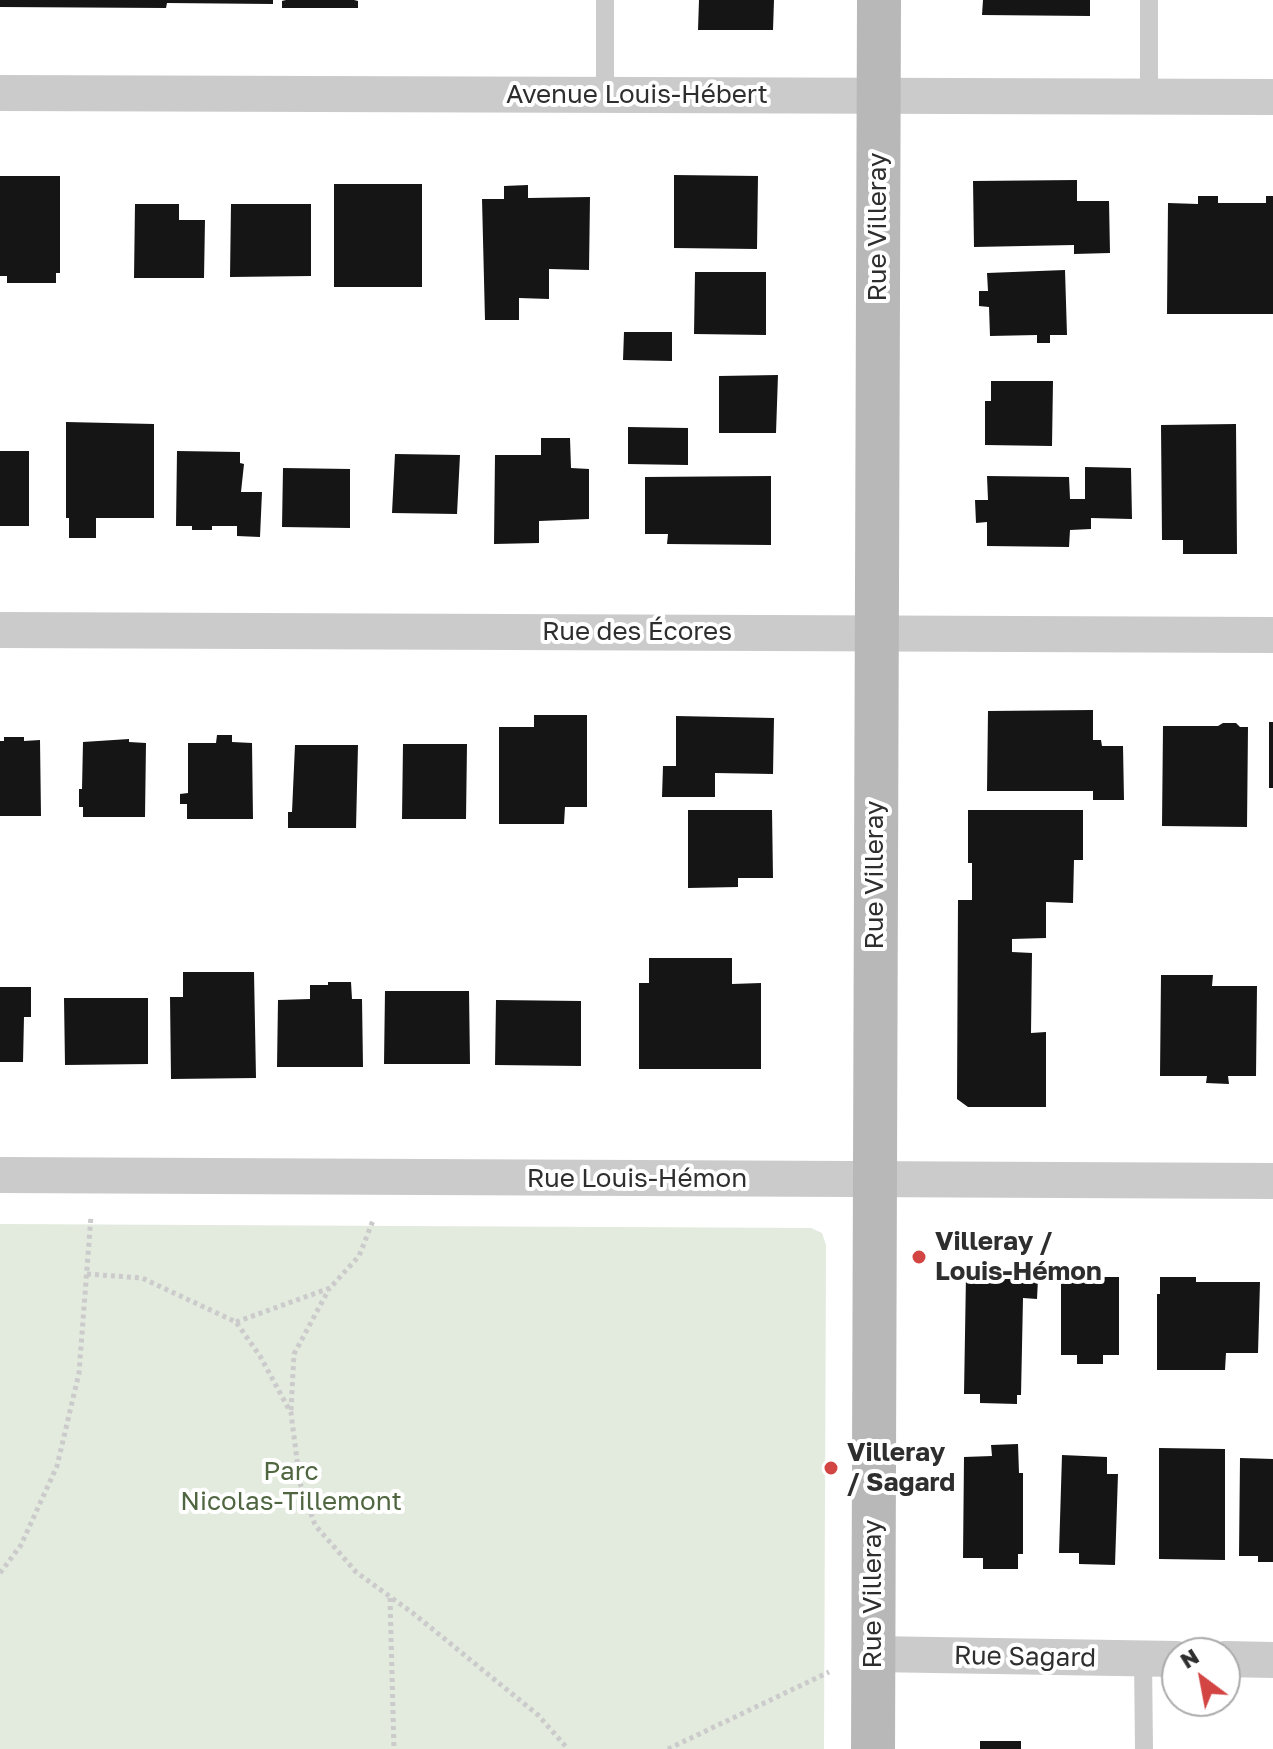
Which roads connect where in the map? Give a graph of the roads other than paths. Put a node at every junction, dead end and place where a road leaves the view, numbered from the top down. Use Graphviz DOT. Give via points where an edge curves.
graph roads {
  1 [pos="605,0"];
  2 [pos="879,0"];
  3 [pos="1149,0"];
  4 [pos="0,93"];
  5 [pos="605,95"];
  6 [pos="879,96"];
  7 [pos="1149,96"];
  8 [pos="1273,97"];
  9 [pos="0,630"];
  10 [pos="876,632"];
  11 [pos="1273,635"];
  12 [pos="0,1175"];
  13 [pos="874,1180"];
  14 [pos="1273,1181"];
  15 [pos="873,1654"];
  16 [pos="1160,1659"];
  17 [pos="1241,1659"];
  18 [pos="1273,1660"];
  19 [pos="873,1749"];
  20 [pos="1144,1749"];
  1 -- 5 [label="lane"];
  2 -- 6 [label="street, Rue Villeray"];
  3 -- 7 [label="lane"];
  4 -- 5 [label="street, Avenue Louis-Hébert"];
  5 -- 6 [label="street, Avenue Louis-Hébert"];
  6 -- 7 [label="street, Avenue Louis-Hébert"];
  6 -- 10 [label="street, Rue Villeray"];
  7 -- 8 [label="street, Avenue Louis-Hébert"];
  9 -- 10 [label="street, Rue des Écores"];
  10 -- 11 [label="street, Rue des Écores"];
  10 -- 13 [label="street, Rue Villeray"];
  12 -- 13 [label="street, Rue Louis-Hémon"];
  13 -- 14 [label="street, Rue Louis-Hémon"];
  13 -- 15 [label="street, Rue Villeray"];
  15 -- 16 [label="street, Rue Sagard"];
  15 -- 19 [label="street, Rue Villeray"];
  16 -- 20 [label="lane"];
  17 -- 18 [label="street"];
}
